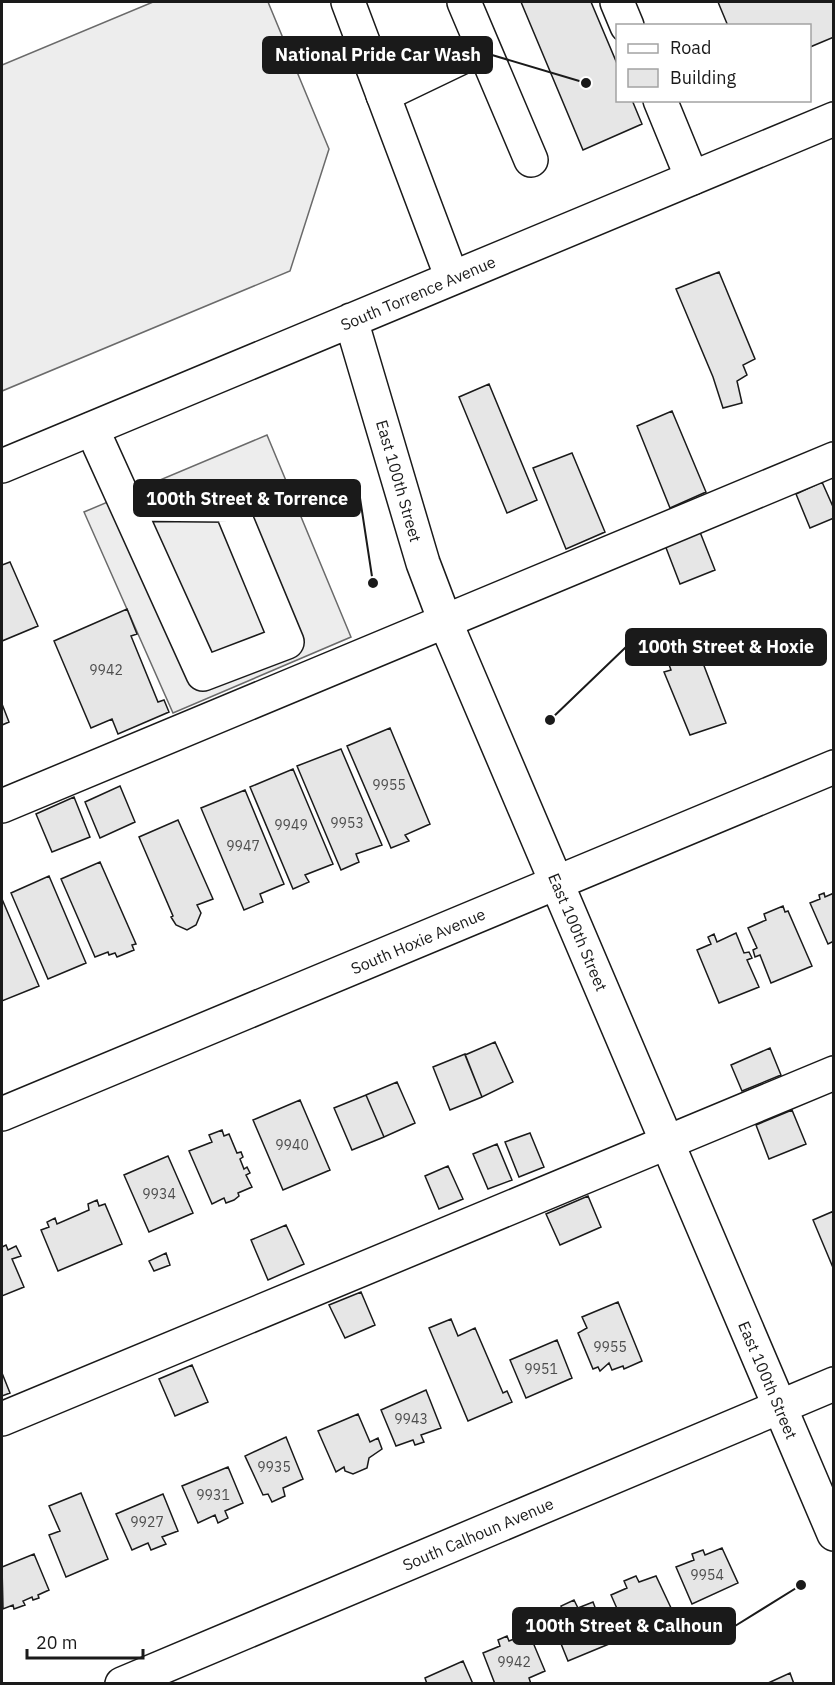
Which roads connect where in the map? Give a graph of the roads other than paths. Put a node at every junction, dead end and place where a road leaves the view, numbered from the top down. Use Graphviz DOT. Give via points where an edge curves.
graph roads {
  1 [pos="348,2"];
  2 [pos="464,2"];
  3 [pos="617,2"];
  4 [pos="626,24"];
  5 [pos="483,47"];
  6 [pos="383,95"];
  7 [pos="661,102"];
  8 [pos="834,119"];
  9 [pos="531,160"];
  10 [pos="692,178"];
  11 [pos="452,278"];
  12 [pos="351,320"];
  13 [pos="92,429"];
  14 [pos="834,459"];
  15 [pos="2,466"];
  16 [pos="126,504"];
  17 [pos="445,621"];
  18 [pos="834,767"];
  19 [pos="2,806"];
  20 [pos="556,883"];
  21 [pos="834,1073"];
  22 [pos="2,1114"];
  23 [pos="667,1142"];
  24 [pos="834,1384"];
  25 [pos="779,1407"];
  26 [pos="2,1419"];
  27 [pos="834,1534"];
  28 [pos="122,1683"];
  1 -- 6 [label="main road"];
  2 -- 5 [label="main road"];
  3 -- 4 [label="main road"];
  5 -- 6 [label="main road"];
  5 -- 9 [label="main road"];
  6 -- 11 [label="main road"];
  7 -- 10 [label="main road"];
  8 -- 10 [label="main road, South Torrence Avenue"];
  10 -- 11 [label="main road, South Torrence Avenue"];
  11 -- 12 [label="main road, South Torrence Avenue"];
  12 -- 13 [label="main road, South Torrence Avenue"];
  12 -- 17 [label="main road, East 100th Street" via="423,563"];
  13 -- 15 [label="main road, South Torrence Avenue"];
  13 -- 16 [label="main road"];
  14 -- 17 [label="main road"];
  16 -- 16 [label="main road" via="230,505 287,642 203,674"];
  17 -- 19 [label="main road"];
  17 -- 20 [label="main road, East 100th Street"];
  18 -- 20 [label="main road, South Hoxie Avenue"];
  20 -- 22 [label="main road, South Hoxie Avenue"];
  20 -- 23 [label="main road, East 100th Street"];
  21 -- 23 [label="main road"];
  23 -- 25 [label="main road, East 100th Street"];
  23 -- 26 [label="main road"];
  24 -- 25 [label="main road, South Calhoun Avenue"];
  25 -- 27 [label="main road, East 100th Street"];
  25 -- 28 [label="main road, South Calhoun Avenue"];
}
